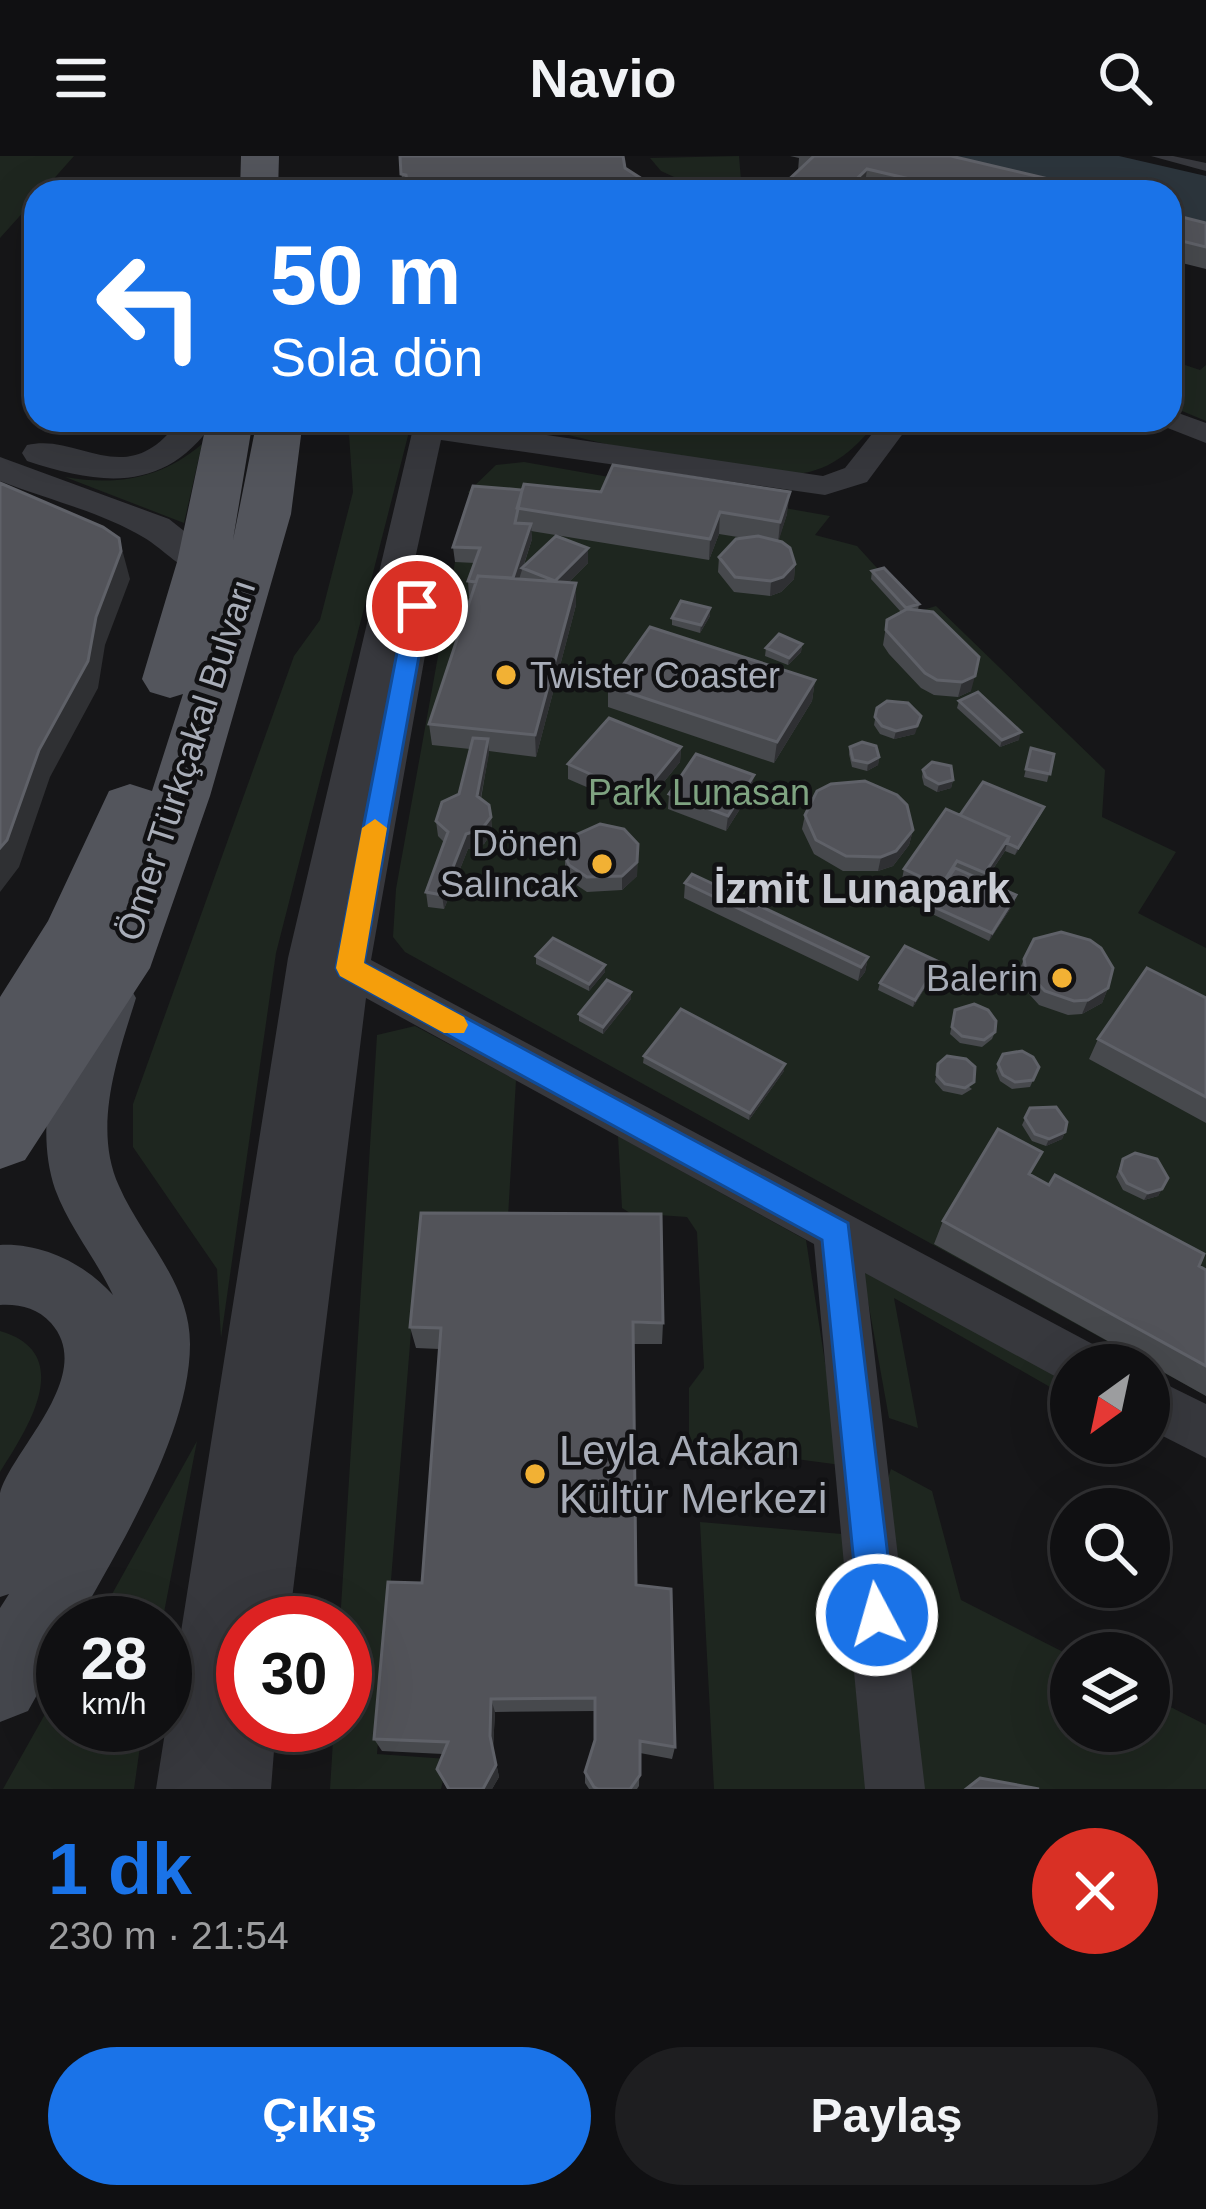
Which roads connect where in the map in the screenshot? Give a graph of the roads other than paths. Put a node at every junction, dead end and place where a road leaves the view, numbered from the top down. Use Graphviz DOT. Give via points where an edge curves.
graph roads {
  1 [pos="1157,156"];
  2 [pos="1206,167"];
  3 [pos="188,432"];
  4 [pos="228,432"];
  5 [pos="278,432"];
  6 [pos="439,432"];
  7 [pos="484,432"];
  8 [pos="889,432"];
  9 [pos="0,439"];
  10 [pos="0,468"];
  11 [pos="202,562"];
  12 [pos="330,958"];
  13 [pos="117,968"];
  14 [pos="0,1049"];
  15 [pos="0,1138"];
  16 [pos="837,1233"];
  17 [pos="0,1275"];
  18 [pos="1050,1348"];
  19 [pos="1170,1413"];
  20 [pos="1206,1432"];
  21 [pos="0,1561"];
  22 [pos="264,1596"];
  23 [pos="0,1683"];
  24 [pos="244,1752"];
  25 [pos="186,1789"];
  26 [pos="241,1789"];
  27 [pos="895,1789"];
  1 -- 2 [label="lane"];
  3 -- 9 [label="street" via="176,448 120,470 78,467"];
  4 -- 11 [label="main road, Ömer Türkçakal Bulvarı"];
  5 -- 13 [label="main road, Ömer Türkçakal Bulvarı" via="266,514 180,796"];
  6 -- 12 [label="street"];
  7 -- 8 [label="street" via="825,486 856,475"];
  10 -- 11 [label="street" via="155,527"];
  11 -- 14 [label="main road, Ömer Türkçakal Bulvarı" via="153,741 105,873"];
  12 -- 16 [label="street"];
  12 -- 22 [label="street"];
  12 -- 25 [label="street"];
  13 -- 15 [label="main road, Ömer Türkçakal Bulvarı"];
  13 -- 23 [label="main road" via="84,1069 76,1150 84,1184 150,1306 152,1381 114,1477"];
  16 -- 18 [label="street"];
  16 -- 27 [label="street"];
  17 -- 21 [label="main road" via="52,1284 86,1307 100,1345 95,1391"];
  19 -- 20 [label="street"];
  24 -- 26 [label="street"];
}
